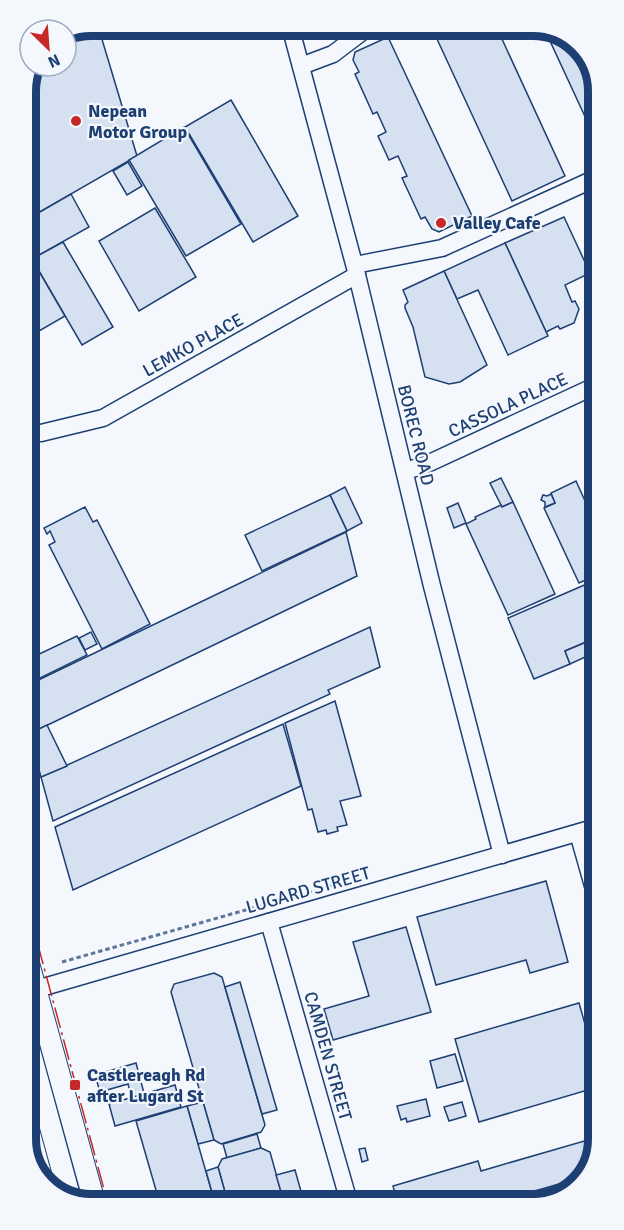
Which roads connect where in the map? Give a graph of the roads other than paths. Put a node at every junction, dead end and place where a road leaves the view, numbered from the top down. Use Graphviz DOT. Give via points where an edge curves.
graph roads {
  1 [pos="293,36"];
  2 [pos="357,36"];
  3 [pos="301,66"];
  4 [pos="588,181"];
  5 [pos="356,270"];
  6 [pos="588,389"];
  7 [pos="41,433"];
  8 [pos="405,471"];
  9 [pos="588,830"];
  10 [pos="578,833"];
  11 [pos="502,855"];
  12 [pos="588,868"];
  13 [pos="269,922"];
  14 [pos="36,989"];
  15 [pos="36,1000"];
  16 [pos="36,1096"];
  17 [pos="39,1118"];
  18 [pos="66,1187"];
  19 [pos="92,1194"];
  20 [pos="347,1194"];
  1 -- 3 [label="street, BOREC ROAD"];
  2 -- 3 [label="street" via="333,54"];
  3 -- 5 [label="street, BOREC ROAD"];
  4 -- 5 [label="street, LEMKO PLACE" via="442,248"];
  5 -- 7 [label="street, LEMKO PLACE" via="103,418"];
  5 -- 8 [label="street, BOREC ROAD"];
  6 -- 8 [label="street, CASSOLA PLACE"];
  8 -- 11 [label="street, BOREC ROAD"];
  9 -- 10 [label="street, LUGARD STREET"];
  10 -- 11 [label="street, LUGARD STREET"];
  10 -- 12 [label="street"];
  11 -- 13 [label="street, LUGARD STREET"];
  13 -- 14 [label="street, LUGARD STREET"];
  13 -- 20 [label="street, CAMDEN STREET"];
  15 -- 19 [label="main road"];
  16 -- 17 [label="main road"];
  17 -- 18 [label="main road"];
}
